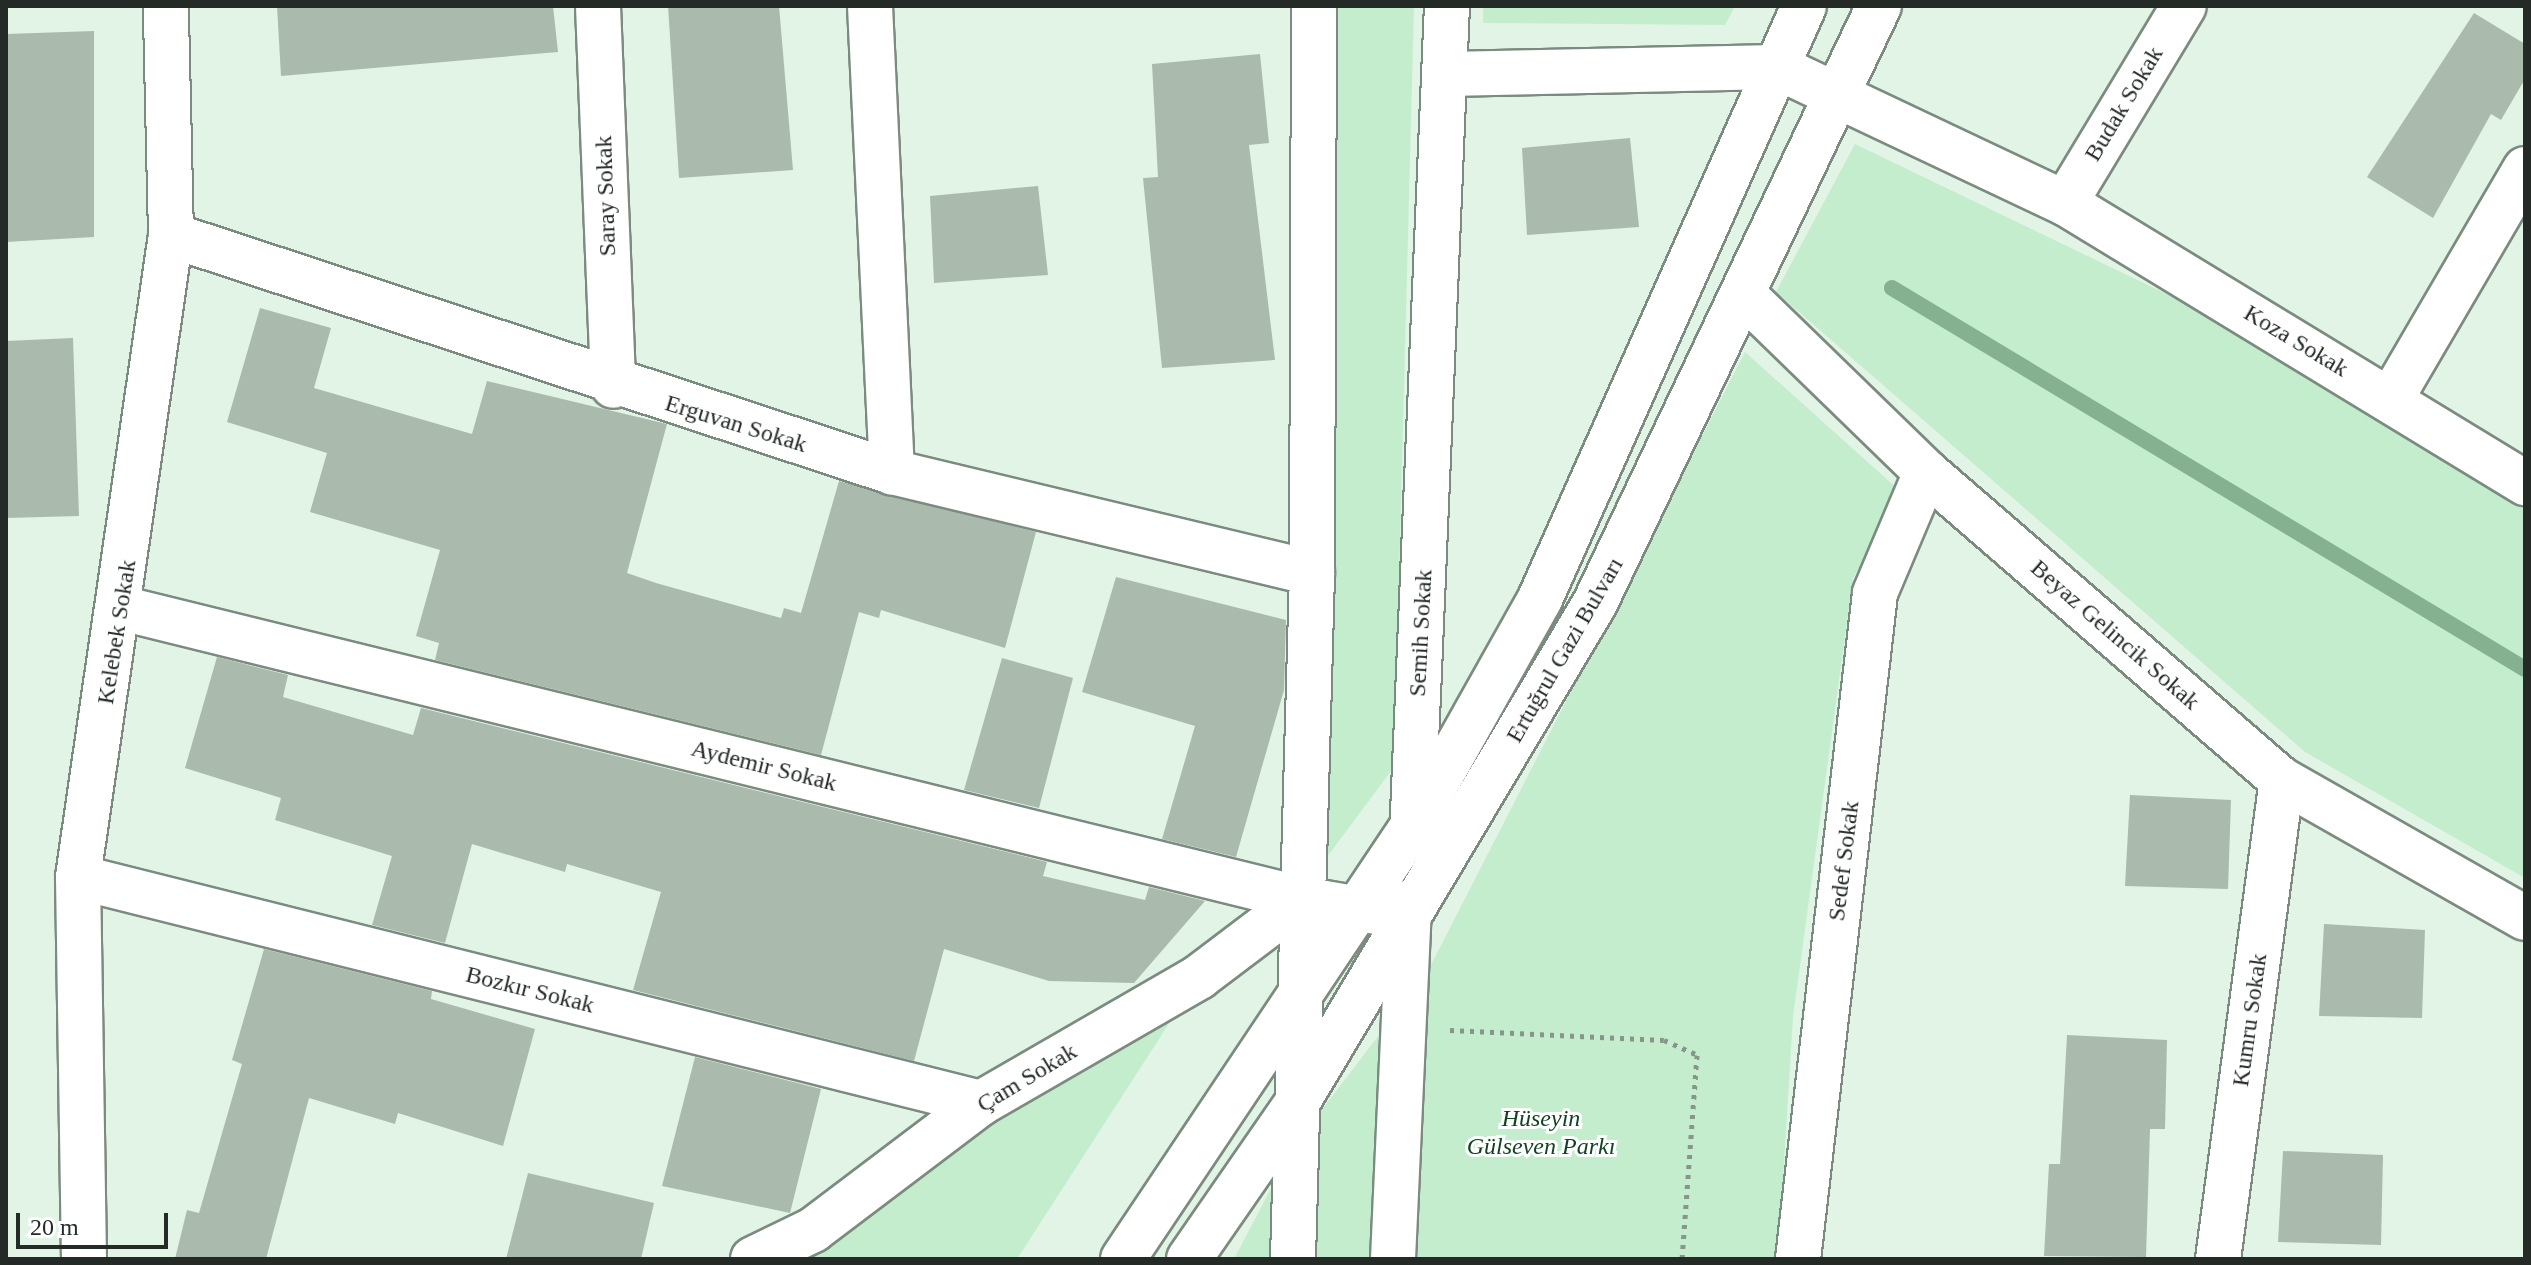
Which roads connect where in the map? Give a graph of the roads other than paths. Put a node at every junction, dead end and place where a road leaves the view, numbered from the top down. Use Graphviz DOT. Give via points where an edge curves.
graph roads {
  1 [pos="166,6"];
  2 [pos="598,6"];
  3 [pos="870,6"];
  4 [pos="1314,6"];
  5 [pos="1447,6"];
  6 [pos="1804,6"];
  7 [pos="1879,6"];
  8 [pos="2184,6"];
  9 [pos="1777,67"];
  10 [pos="1446,74"];
  11 [pos="1839,94"];
  12 [pos="2525,169"];
  13 [pos="2065,203"];
  14 [pos="171,235"];
  15 [pos="1746,297"];
  16 [pos="613,386"];
  17 [pos="2392,397"];
  18 [pos="892,472"];
  19 [pos="1926,472"];
  20 [pos="2525,483"];
  21 [pos="1312,573"];
  22 [pos="121,608"];
  23 [pos="2282,780"];
  24 [pos="1412,827"];
  25 [pos="78,877"];
  26 [pos="1302,899"];
  27 [pos="1358,908"];
  28 [pos="1408,917"];
  29 [pos="2525,918"];
  30 [pos="1300,997"];
  31 [pos="981,1103"];
  32 [pos="1297,1103"];
  33 [pos="84,1259"];
  34 [pos="753,1259"];
  35 [pos="1123,1259"];
  36 [pos="1189,1259"];
  37 [pos="1293,1259"];
  38 [pos="1393,1259"];
  39 [pos="1798,1259"];
  40 [pos="2218,1259"];
  1 -- 14 [label="street, Kelebek Sokak"];
  2 -- 16 [label="street, Saray Sokak"];
  3 -- 18 [label="street"];
  4 -- 21 [label="street"];
  5 -- 10 [label="street, Semih Sokak"];
  6 -- 9 [label="street, Ertuğrul Gazi Bulvarı"];
  7 -- 11 [label="street, Ertuğrul Gazi Bulvarı"];
  8 -- 13 [label="street, Budak Sokak"];
  9 -- 10 [label="street"];
  9 -- 11 [label="street, Koza Sokak"];
  9 -- 24 [label="street, Ertuğrul Gazi Bulvarı" via="1539,601"];
  10 -- 24 [label="street, Semih Sokak"];
  11 -- 13 [label="street, Koza Sokak"];
  11 -- 15 [label="street, Ertuğrul Gazi Bulvarı"];
  12 -- 17 [label="street"];
  13 -- 17 [label="street, Koza Sokak"];
  14 -- 16 [label="street, Erguvan Sokak"];
  14 -- 22 [label="street, Kelebek Sokak"];
  15 -- 19 [label="street, Beyaz Gelincik Sokak"];
  15 -- 28 [label="street, Ertuğrul Gazi Bulvarı" via="1595,603"];
  16 -- 18 [label="street, Erguvan Sokak"];
  17 -- 20 [label="street, Koza Sokak"];
  18 -- 21 [label="street, Erguvan Sokak"];
  19 -- 23 [label="street, Beyaz Gelincik Sokak"];
  19 -- 39 [label="street, Sedef Sokak" via="1875,593"];
  21 -- 26 [label="street"];
  22 -- 25 [label="street, Kelebek Sokak"];
  22 -- 26 [label="street, Aydemir Sokak"];
  23 -- 29 [label="street, Beyaz Gelincik Sokak"];
  23 -- 40 [label="street, Kumru Sokak"];
  24 -- 27 [label="street, Ertuğrul Gazi Bulvarı"];
  24 -- 28 [label="street, Semih Sokak"];
  25 -- 31 [label="street, Bozkır Sokak"];
  25 -- 33 [label="street, Kelebek Sokak"];
  26 -- 27 [label="street, Aydemir Sokak"];
  26 -- 30 [label="street"];
  26 -- 31 [label="street, Çam Sokak" via="1199,977"];
  27 -- 28 [label="street, Aydemir Sokak"];
  27 -- 30 [label="street, Ertuğrul Gazi Bulvarı"];
  28 -- 32 [label="street, Ertuğrul Gazi Bulvarı"];
  28 -- 38 [label="street, Semih Sokak"];
  30 -- 32 [label="street"];
  30 -- 35 [label="street, Ertuğrul Gazi Bulvarı"];
  31 -- 34 [label="street, Çam Sokak" via="813,1230"];
  32 -- 36 [label="street, Ertuğrul Gazi Bulvarı"];
  32 -- 37 [label="street"];
}
